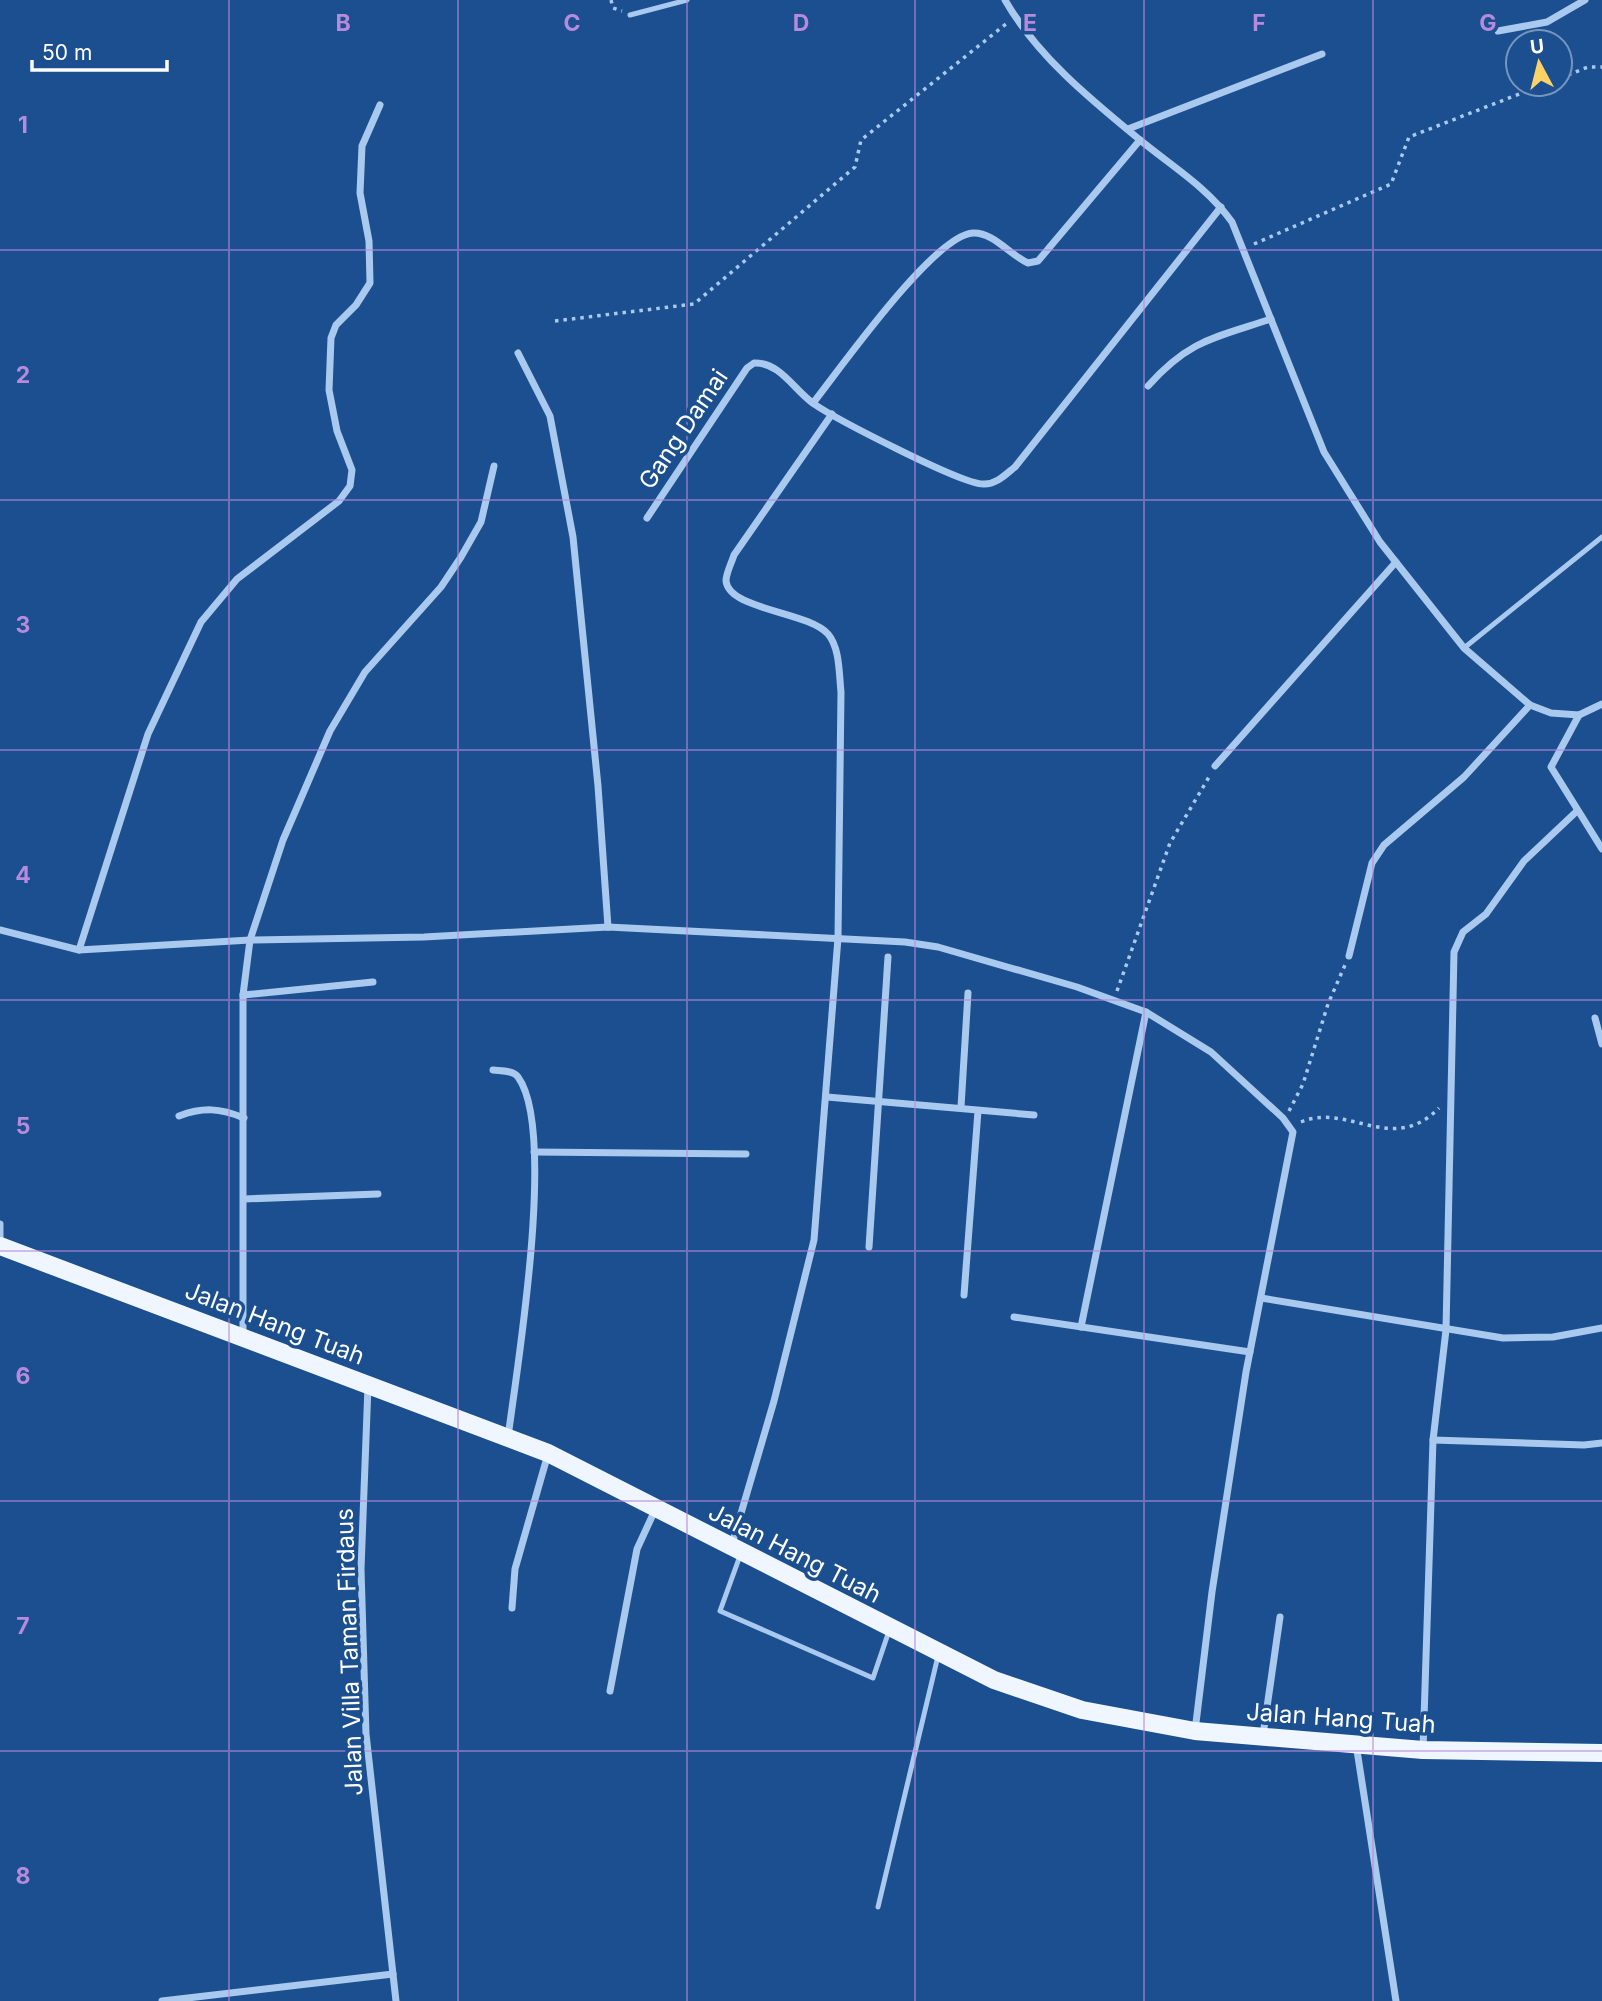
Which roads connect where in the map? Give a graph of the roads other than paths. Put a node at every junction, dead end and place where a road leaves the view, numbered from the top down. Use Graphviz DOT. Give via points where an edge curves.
graph roads {
  1 [pos="687,0"];
  2 [pos="1005,0"];
  3 [pos="1586,0"];
  4 [pos="630,15"];
  5 [pos="1498,31"];
  6 [pos="1322,54"];
  7 [pos="380,105"];
  8 [pos="1128,129"];
  9 [pos="1140,140"];
  10 [pos="1221,207"];
  11 [pos="1271,319"];
  12 [pos="518,353"];
  13 [pos="1148,386"];
  14 [pos="813,403"];
  15 [pos="832,414"];
  16 [pos="495,466"];
  17 [pos="647,518"];
  18 [pos="1602,537"];
  19 [pos="1396,562"];
  20 [pos="1464,648"];
  21 [pos="1602,704"];
  22 [pos="1530,705"];
  23 [pos="1579,715"];
  24 [pos="1216,766"];
  25 [pos="1577,811"];
  26 [pos="1602,849"];
  27 [pos="608,927"];
  28 [pos="0,930"];
  29 [pos="838,938"];
  30 [pos="250,940"];
  31 [pos="79,950"];
  32 [pos="1349,956"];
  33 [pos="888,957"];
  34 [pos="373,982"];
  35 [pos="968,993"];
  36 [pos="243,995"];
  37 [pos="1146,1012"];
  38 [pos="1595,1018"];
  39 [pos="1602,1044"];
  40 [pos="493,1070"];
  41 [pos="827,1097"];
  42 [pos="879,1102"];
  43 [pos="961,1107"];
  44 [pos="978,1111"];
  45 [pos="1034,1115"];
  46 [pos="179,1116"];
  47 [pos="244,1118"];
  48 [pos="534,1152"];
  49 [pos="746,1154"];
  50 [pos="378,1194"];
  51 [pos="244,1199"];
  52 [pos="0,1224"];
  53 [pos="0,1246"];
  54 [pos="869,1247"];
  55 [pos="964,1295"];
  56 [pos="1261,1298"];
  57 [pos="1014,1317"];
  58 [pos="1081,1326"];
  59 [pos="1602,1328"];
  60 [pos="1446,1330"];
  61 [pos="243,1338"];
  62 [pos="1250,1352"];
  63 [pos="368,1385"];
  64 [pos="508,1438"];
  65 [pos="1433,1440"];
  66 [pos="1602,1443"];
  67 [pos="548,1453"];
  68 [pos="655,1510"];
  69 [pos="736,1551"];
  70 [pos="512,1608"];
  71 [pos="1280,1618"];
  72 [pos="890,1628"];
  73 [pos="939,1653"];
  74 [pos="610,1691"];
  75 [pos="1195,1731"];
  76 [pos="1263,1736"];
  77 [pos="1356,1744"];
  78 [pos="1423,1750"];
  79 [pos="1602,1754"];
  80 [pos="878,1907"];
  81 [pos="393,1974"];
  82 [pos="162,2000"];
  83 [pos="396,2001"];
  84 [pos="1396,2001"];
  1 -- 4 [label="lane"];
  2 -- 8 [label="street" via="1048,59"];
  3 -- 5 [label="street" via="1547,22"];
  6 -- 8 [label="street"];
  7 -- 31 [label="street" via="362,146 360,193 369,241 370,283 331,338 329,390 337,431 352,470 350,486 339,501 237,579 201,622 148,734"];
  8 -- 9 [label="street"];
  9 -- 10 [label="street" via="1202,186"];
  9 -- 14 [label="street" via="1038,261 1028,263 985,234 972,233 959,237 926,263"];
  10 -- 11 [label="street" via="1232,222"];
  10 -- 15 [label="street" via="1015,467 998,480 985,485 958,478"];
  11 -- 13 [label="street" via="1194,344"];
  11 -- 19 [label="street" via="1324,452"];
  12 -- 27 [label="street" via="550,416 572,527"];
  14 -- 15 [label="street"];
  14 -- 17 [label="street, Gang Damai" via="774,367 754,363"];
  15 -- 29 [label="street" via="734,555 726,579 730,592 742,601 810,621 829,635 836,651 841,692"];
  16 -- 30 [label="street" via="481,522 461,557 441,587 365,672 330,732 283,841"];
  18 -- 20 [label="lane"];
  19 -- 20 [label="street"];
  19 -- 24 [label="street"];
  20 -- 22 [label="street"];
  21 -- 23 [label="street"];
  22 -- 23 [label="street" via="1551,713"];
  22 -- 32 [label="street" via="1464,777 1384,845 1372,863"];
  23 -- 25 [label="street" via="1551,767"];
  25 -- 26 [label="street"];
  25 -- 60 [label="street" via="1524,861 1486,914 1456,942"];
  27 -- 29 [label="street"];
  27 -- 30 [label="street"];
  28 -- 31 [label="street"];
  29 -- 37 [label="street" via="938,947"];
  29 -- 41 [label="street"];
  30 -- 31 [label="street"];
  30 -- 36 [label="street"];
  33 -- 42 [label="street"];
  34 -- 36 [label="street"];
  35 -- 43 [label="street"];
  36 -- 47 [label="street"];
  37 -- 56 [label="street" via="1211,1052 1293,1132"];
  37 -- 58 [label="street"];
  38 -- 39 [label="street"];
  40 -- 48 [label="street" via="519,1078 530,1108"];
  41 -- 42 [label="street"];
  41 -- 69 [label="street" via="814,1240"];
  42 -- 43 [label="street"];
  42 -- 54 [label="street"];
  43 -- 44 [label="street"];
  44 -- 45 [label="street"];
  44 -- 55 [label="street"];
  46 -- 47 [label="street" via="213,1108"];
  47 -- 51 [label="street"];
  48 -- 49 [label="street"];
  48 -- 64 [label="street" via="529,1280"];
  50 -- 51 [label="street"];
  51 -- 61 [label="street"];
  52 -- 53 [label="street"];
  53 -- 61 [label="main road, Jalan Hang Tuah"];
  56 -- 60 [label="street"];
  56 -- 62 [label="street"];
  57 -- 58 [label="street"];
  58 -- 62 [label="street"];
  59 -- 60 [label="street" via="1530,1339"];
  60 -- 65 [label="street"];
  61 -- 63 [label="main road, Jalan Hang Tuah"];
  62 -- 75 [label="street"];
  63 -- 64 [label="main road, Jalan Hang Tuah"];
  63 -- 81 [label="street, Jalan Villa Taman Firdaus" via="361,1569 366,1734"];
  64 -- 67 [label="main road, Jalan Hang Tuah"];
  65 -- 66 [label="street"];
  65 -- 78 [label="street"];
  67 -- 68 [label="main road, Jalan Hang Tuah"];
  67 -- 70 [label="street" via="515,1569"];
  68 -- 69 [label="main road, Jalan Hang Tuah"];
  68 -- 74 [label="street" via="636,1549"];
  69 -- 72 [label="main road, Jalan Hang Tuah"];
  69 -- 72 [label="lane" via="720,1611 873,1678"];
  71 -- 76 [label="street"];
  72 -- 73 [label="main road, Jalan Hang Tuah"];
  73 -- 75 [label="main road, Jalan Hang Tuah" via="993,1680 1082,1710"];
  73 -- 80 [label="lane"];
  75 -- 76 [label="main road, Jalan Hang Tuah"];
  76 -- 77 [label="main road, Jalan Hang Tuah"];
  77 -- 78 [label="main road, Jalan Hang Tuah"];
  77 -- 84 [label="street"];
  78 -- 79 [label="main road, Jalan Hang Tuah"];
  81 -- 82 [label="street"];
  81 -- 83 [label="street, Jalan Villa Taman Firdaus"];
}
